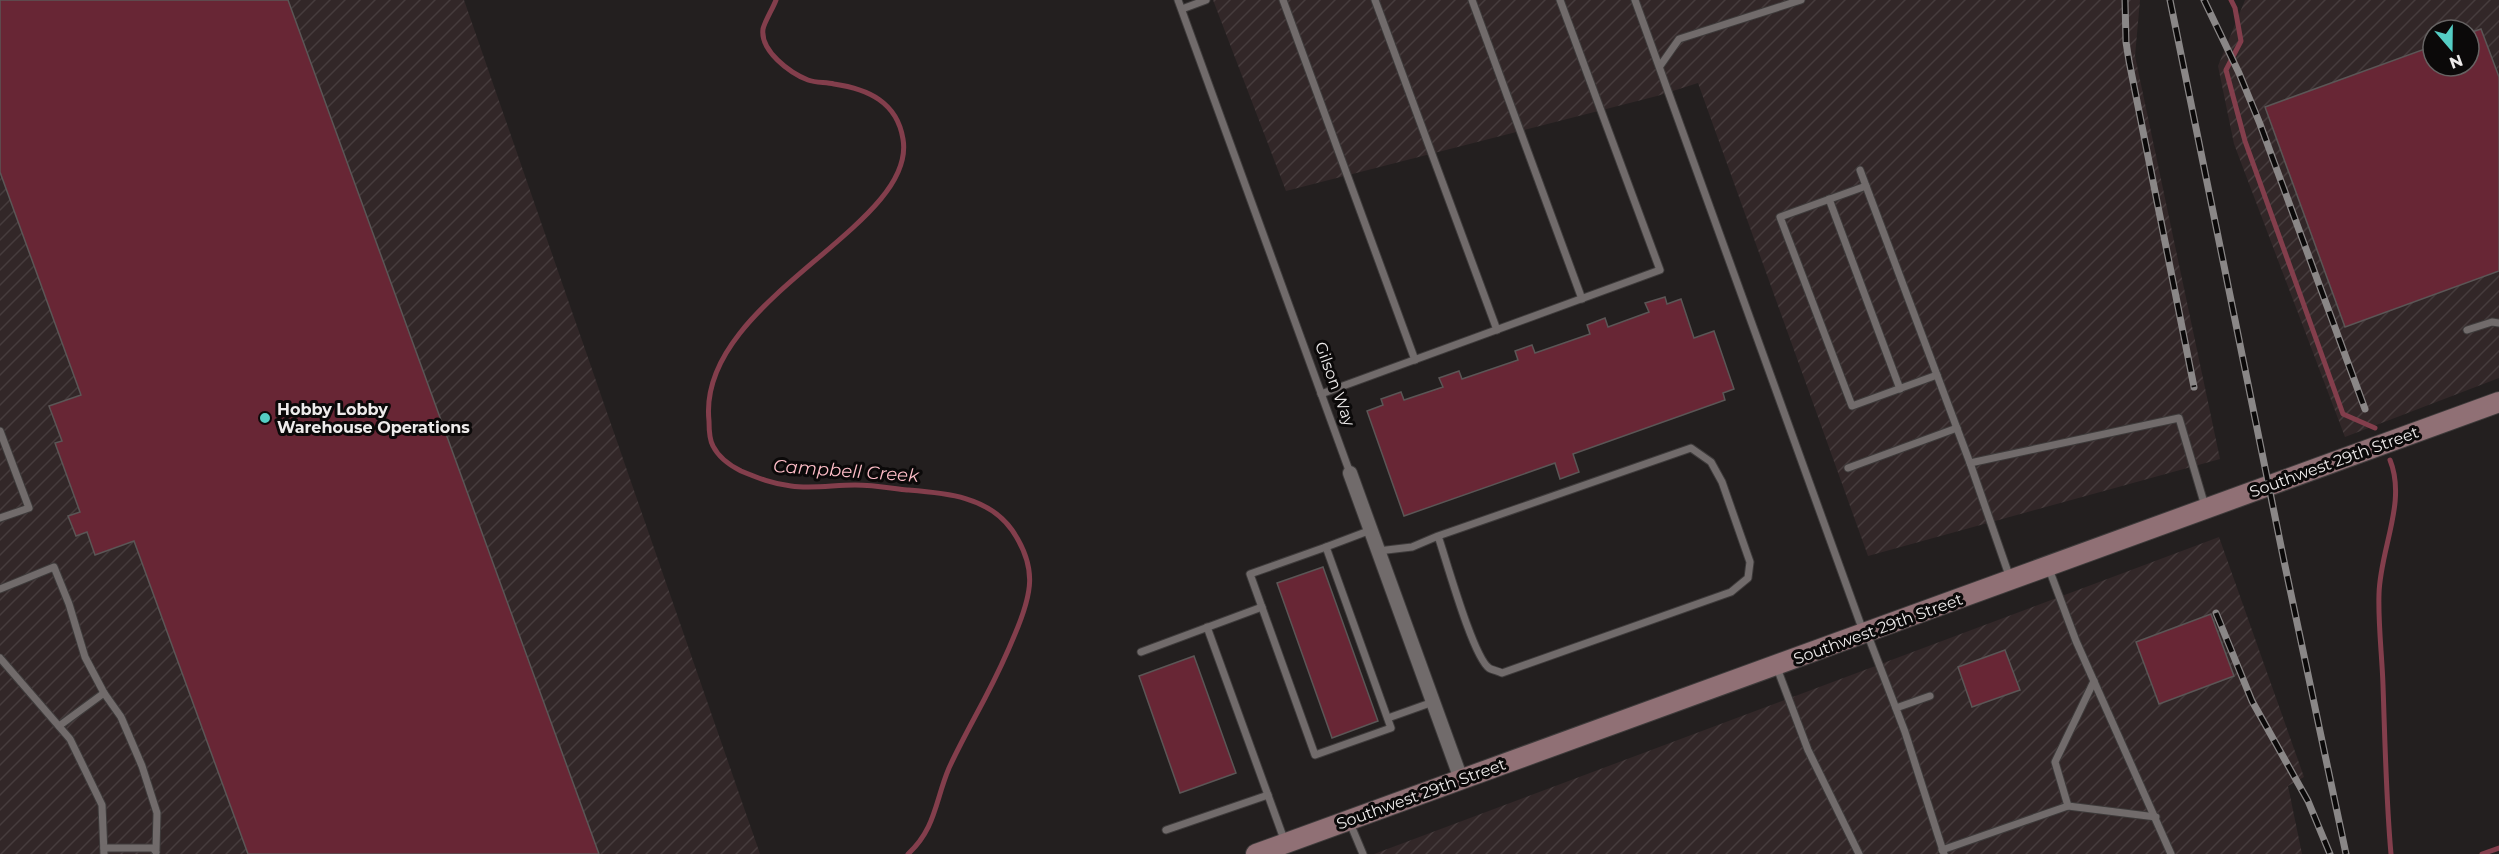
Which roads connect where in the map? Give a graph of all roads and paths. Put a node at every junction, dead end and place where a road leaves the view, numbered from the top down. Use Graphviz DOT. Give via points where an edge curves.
graph roads {
  1 [pos="1178,0"];
  2 [pos="1206,0"];
  3 [pos="1282,0"];
  4 [pos="1375,0"];
  5 [pos="1472,0"];
  6 [pos="1560,0"];
  7 [pos="1635,0"];
  8 [pos="1801,0"];
  9 [pos="1182,9"];
  10 [pos="1660,66"];
  11 [pos="1860,170"];
  12 [pos="1866,186"];
  13 [pos="1829,199"];
  14 [pos="1582,299"];
  15 [pos="2499,323"];
  16 [pos="1497,330"];
  17 [pos="2467,330"];
  18 [pos="1415,360"];
  19 [pos="1937,375"];
  20 [pos="1900,389"];
  21 [pos="1321,394"];
  22 [pos="2499,402"];
  23 [pos="1957,428"];
  24 [pos="0,431"];
  25 [pos="1970,463"];
  26 [pos="1848,468"];
  27 [pos="1350,472"];
  28 [pos="2205,509"];
  29 [pos="0,518"];
  30 [pos="1371,530"];
  31 [pos="1438,536"];
  32 [pos="1326,547"];
  33 [pos="1378,551"];
  34 [pos="2048,567"];
  35 [pos="2011,581"];
  36 [pos="0,589"];
  37 [pos="1262,607"];
  38 [pos="1207,627"];
  39 [pos="1866,633"];
  40 [pos="1141,652"];
  41 [pos="0,658"];
  42 [pos="1776,665"];
  43 [pos="2094,681"];
  44 [pos="105,693"];
  45 [pos="1930,696"];
  46 [pos="1433,702"];
  47 [pos="1896,708"];
  48 [pos="1388,718"];
  49 [pos="59,726"];
  50 [pos="1461,780"];
  51 [pos="1268,795"];
  52 [pos="2068,806"];
  53 [pos="2156,817"];
  54 [pos="1349,820"];
  55 [pos="1166,830"];
  56 [pos="1285,843"];
  57 [pos="104,851"];
  58 [pos="157,852"];
  59 [pos="1943,852"];
  60 [pos="1256,854"];
  61 [pos="1363,854"];
  62 [pos="1859,854"];
  63 [pos="2171,854"];
  1 -- 9 [label="lane, Gilson Way"];
  2 -- 9 [label="lane"];
  3 -- 18 [label="lane"];
  4 -- 16 [label="lane"];
  5 -- 14 [label="lane"];
  6 -- 14 [label="lane" via="1660,270"];
  7 -- 10 [label="lane"];
  8 -- 10 [label="lane" via="1679,39"];
  9 -- 21 [label="lane, Gilson Way"];
  10 -- 39 [label="lane"];
  11 -- 12 [label="lane"];
  12 -- 13 [label="lane"];
  12 -- 19 [label="lane"];
  13 -- 20 [label="lane"];
  13 -- 20 [label="lane" via="1780,217 1852,406"];
  14 -- 16 [label="lane"];
  15 -- 17 [label="lane"];
  16 -- 18 [label="lane"];
  18 -- 21 [label="lane"];
  19 -- 20 [label="lane"];
  19 -- 23 [label="lane"];
  21 -- 27 [label="lane, Gilson Way"];
  22 -- 28 [label="street, Southwest 29th Street"];
  23 -- 25 [label="lane"];
  23 -- 26 [label="lane"];
  24 -- 29 [label="lane" via="29,508"];
  25 -- 28 [label="lane" via="2179,418"];
  25 -- 35 [label="lane"];
  27 -- 30 [label="street, Gilson Way"];
  28 -- 34 [label="street, Southwest 29th Street"];
  30 -- 32 [label="lane"];
  30 -- 33 [label="street, Gilson Way"];
  31 -- 31 [label="lane" via="1691,448 1712,462 1750,562 1748,578 1731,592 1502,672 1482,661"];
  31 -- 33 [label="lane" via="1412,547"];
  32 -- 37 [label="lane" via="1250,574"];
  32 -- 48 [label="lane"];
  33 -- 46 [label="street, Gilson Way"];
  34 -- 35 [label="street, Southwest 29th Street"];
  34 -- 43 [label="lane"];
  35 -- 39 [label="street, Southwest 29th Street"];
  36 -- 44 [label="lane" via="54,567 84,657"];
  37 -- 38 [label="lane"];
  37 -- 48 [label="lane" via="1315,755 1391,728"];
  38 -- 40 [label="lane"];
  38 -- 51 [label="lane"];
  39 -- 42 [label="street, Southwest 29th Street"];
  39 -- 47 [label="lane"];
  41 -- 49 [label="lane"];
  42 -- 50 [label="street, Southwest 29th Street"];
  42 -- 62 [label="lane" via="1808,750"];
  43 -- 52 [label="lane" via="2055,762"];
  43 -- 53 [label="lane"];
  44 -- 49 [label="lane"];
  44 -- 58 [label="lane" via="121,717 142,766 157,813"];
  45 -- 47 [label="lane"];
  46 -- 48 [label="lane"];
  46 -- 50 [label="street, Gilson Way"];
  47 -- 59 [label="lane"];
  49 -- 57 [label="lane" via="70,739 102,805"];
  50 -- 54 [label="street, Southwest 29th Street"];
  51 -- 55 [label="lane"];
  51 -- 56 [label="lane"];
  52 -- 53 [label="lane"];
  52 -- 59 [label="lane"];
  53 -- 63 [label="lane"];
  54 -- 56 [label="street, Southwest 29th Street"];
  54 -- 61 [label="lane"];
  56 -- 60 [label="street, Southwest 29th Street"];
  57 -- 58 [label="lane" via="153,848"];
}
